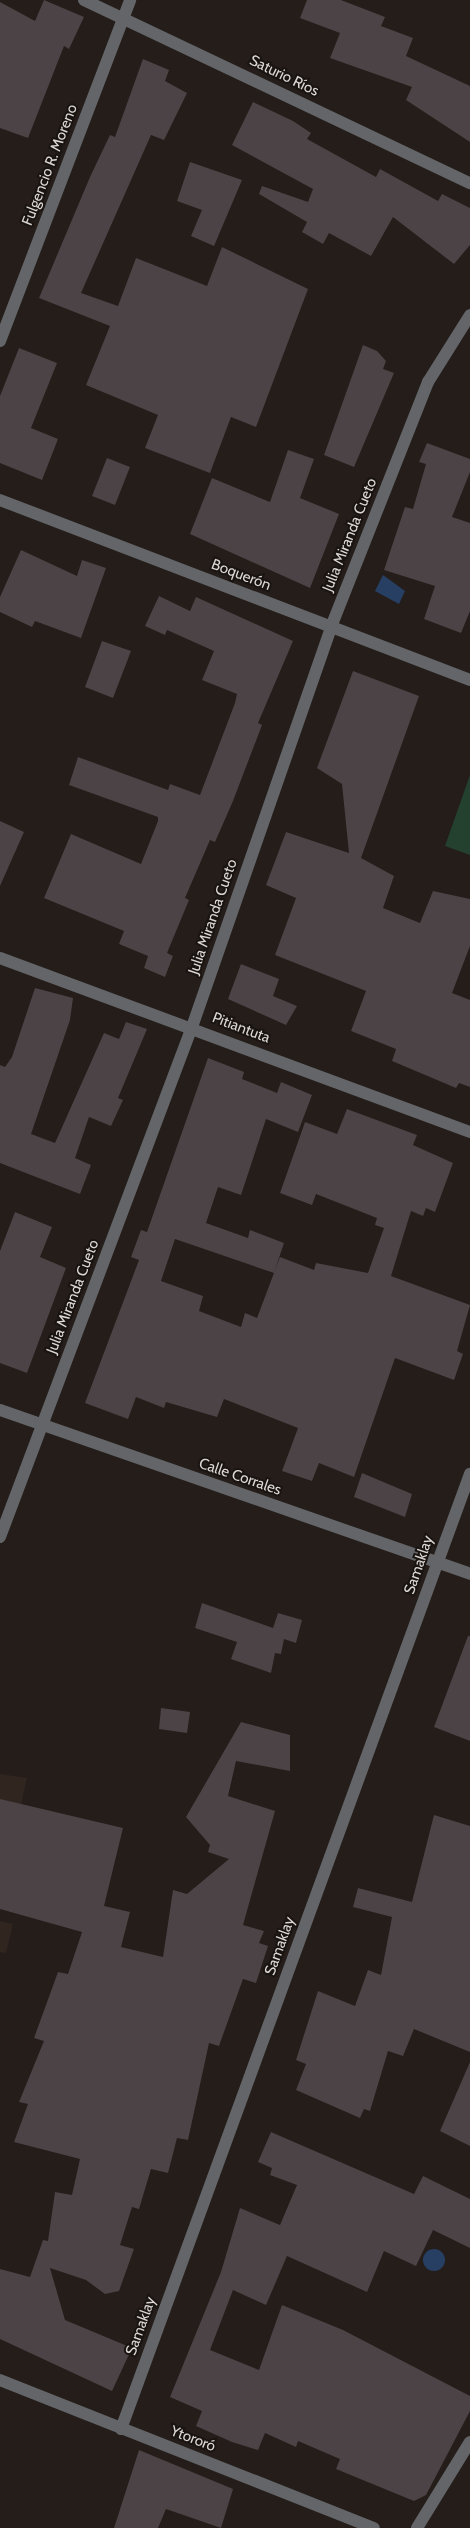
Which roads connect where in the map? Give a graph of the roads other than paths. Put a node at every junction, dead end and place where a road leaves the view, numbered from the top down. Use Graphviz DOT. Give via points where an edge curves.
graph roads {
  1 [pos="84,0"];
  2 [pos="130,0"];
  3 [pos="124,17"];
  4 [pos="470,183"];
  5 [pos="470,315"];
  6 [pos="0,341"];
  7 [pos="0,500"];
  8 [pos="331,627"];
  9 [pos="470,680"];
  10 [pos="0,958"];
  11 [pos="192,1027"];
  12 [pos="470,1132"];
  13 [pos="0,1410"];
  14 [pos="42,1426"];
  15 [pos="470,1474"];
  16 [pos="0,1537"];
  17 [pos="438,1562"];
  18 [pos="470,1574"];
  19 [pos="0,2380"];
  20 [pos="121,2429"];
  21 [pos="470,2442"];
  22 [pos="374,2528"];
  23 [pos="417,2528"];
  1 -- 3 [label="street, Saturio Ríos"];
  2 -- 3 [label="street, Fulgencio R. Moreno"];
  3 -- 4 [label="street, Saturio Ríos"];
  3 -- 6 [label="street, Fulgencio R. Moreno"];
  5 -- 8 [label="street, Julia Miranda Cueto" via="428,382"];
  7 -- 8 [label="street, Boquerón"];
  8 -- 9 [label="street, Boquerón"];
  8 -- 11 [label="street, Julia Miranda Cueto"];
  10 -- 11 [label="street, Pitiantuta"];
  11 -- 12 [label="street, Pitiantuta"];
  11 -- 14 [label="street, Julia Miranda Cueto"];
  13 -- 14 [label="street, Calle Corrales"];
  14 -- 16 [label="street, Julia Miranda Cueto"];
  14 -- 17 [label="street, Calle Corrales"];
  15 -- 17 [label="street, Samaklay"];
  17 -- 18 [label="street, Calle Corrales"];
  17 -- 20 [label="street, Samaklay"];
  19 -- 20 [label="street, Ytororó"];
  20 -- 22 [label="street, Ytororó"];
  21 -- 23 [label="street"];
}
